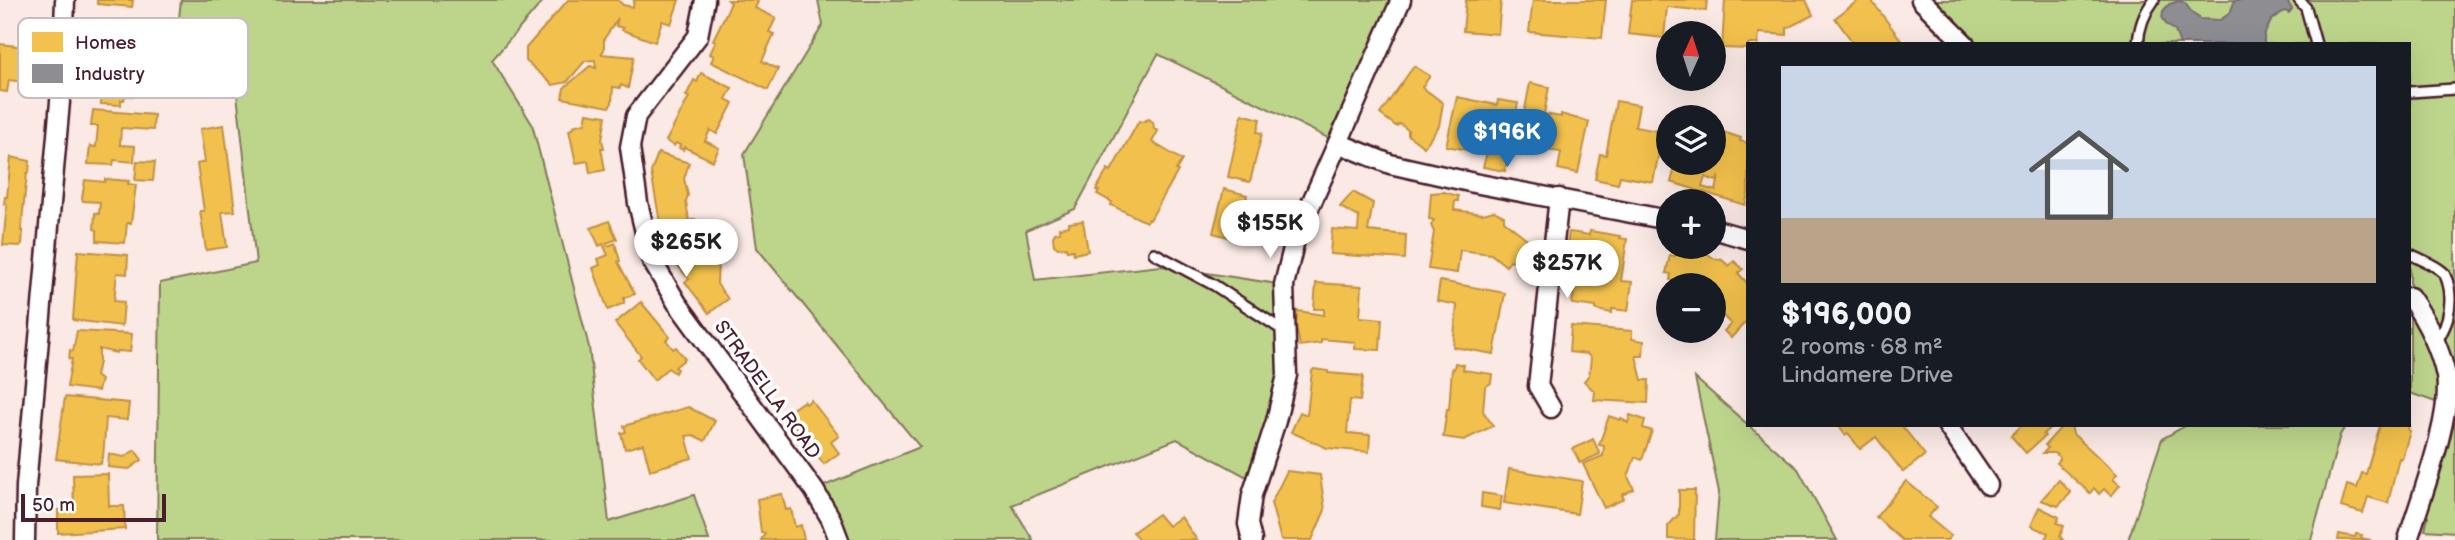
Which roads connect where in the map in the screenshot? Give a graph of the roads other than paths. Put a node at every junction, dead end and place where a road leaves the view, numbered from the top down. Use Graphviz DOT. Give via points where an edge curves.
graph roads {
  1 [pos="65,0"];
  2 [pos="705,0"];
  3 [pos="1401,0"];
  4 [pos="1921,0"];
  5 [pos="2154,0"];
  6 [pos="2299,0"];
  7 [pos="64,18"];
  8 [pos="1963,42"];
  9 [pos="2138,42"];
  10 [pos="2315,42"];
  11 [pos="2455,89"];
  12 [pos="2411,92"];
  13 [pos="60,98"];
  14 [pos="1338,143"];
  15 [pos="1559,198"];
  16 [pos="1656,218"];
  17 [pos="1726,233"];
  18 [pos="1746,238"];
  19 [pos="1154,253"];
  20 [pos="2411,255"];
  21 [pos="2411,299"];
  22 [pos="1285,332"];
  23 [pos="2436,342"];
  24 [pos="1551,408"];
  25 [pos="1948,427"];
  26 [pos="1989,485"];
  27 [pos="25,540"];
  28 [pos="839,540"];
  29 [pos="1252,540"];
  30 [pos="2408,540"];
  1 -- 7 [label="street"];
  2 -- 28 [label="street, STRADELLA ROAD" via="698,36 636,116 630,147 652,261 677,303 814,490"];
  3 -- 14 [label="street"];
  4 -- 8 [label="street"];
  5 -- 9 [label="lane" via="2146,10"];
  6 -- 10 [label="lane" via="2306,8"];
  11 -- 12 [label="lane"];
  13 -- 27 [label="street"];
  14 -- 15 [label="street" via="1390,164"];
  14 -- 22 [label="street" via="1295,240 1284,285"];
  15 -- 16 [label="street"];
  15 -- 24 [label="street" via="1538,386"];
  17 -- 18 [label="street"];
  19 -- 22 [label="lane" via="1214,285"];
  20 -- 23 [label="lane" via="2445,274 2454,290 2454,309"];
  21 -- 23 [label="street"];
  22 -- 29 [label="street" via="1287,376 1252,495 1248,524"];
  23 -- 30 [label="street" via="2446,377 2447,406"];
  25 -- 26 [label="street"];
}
